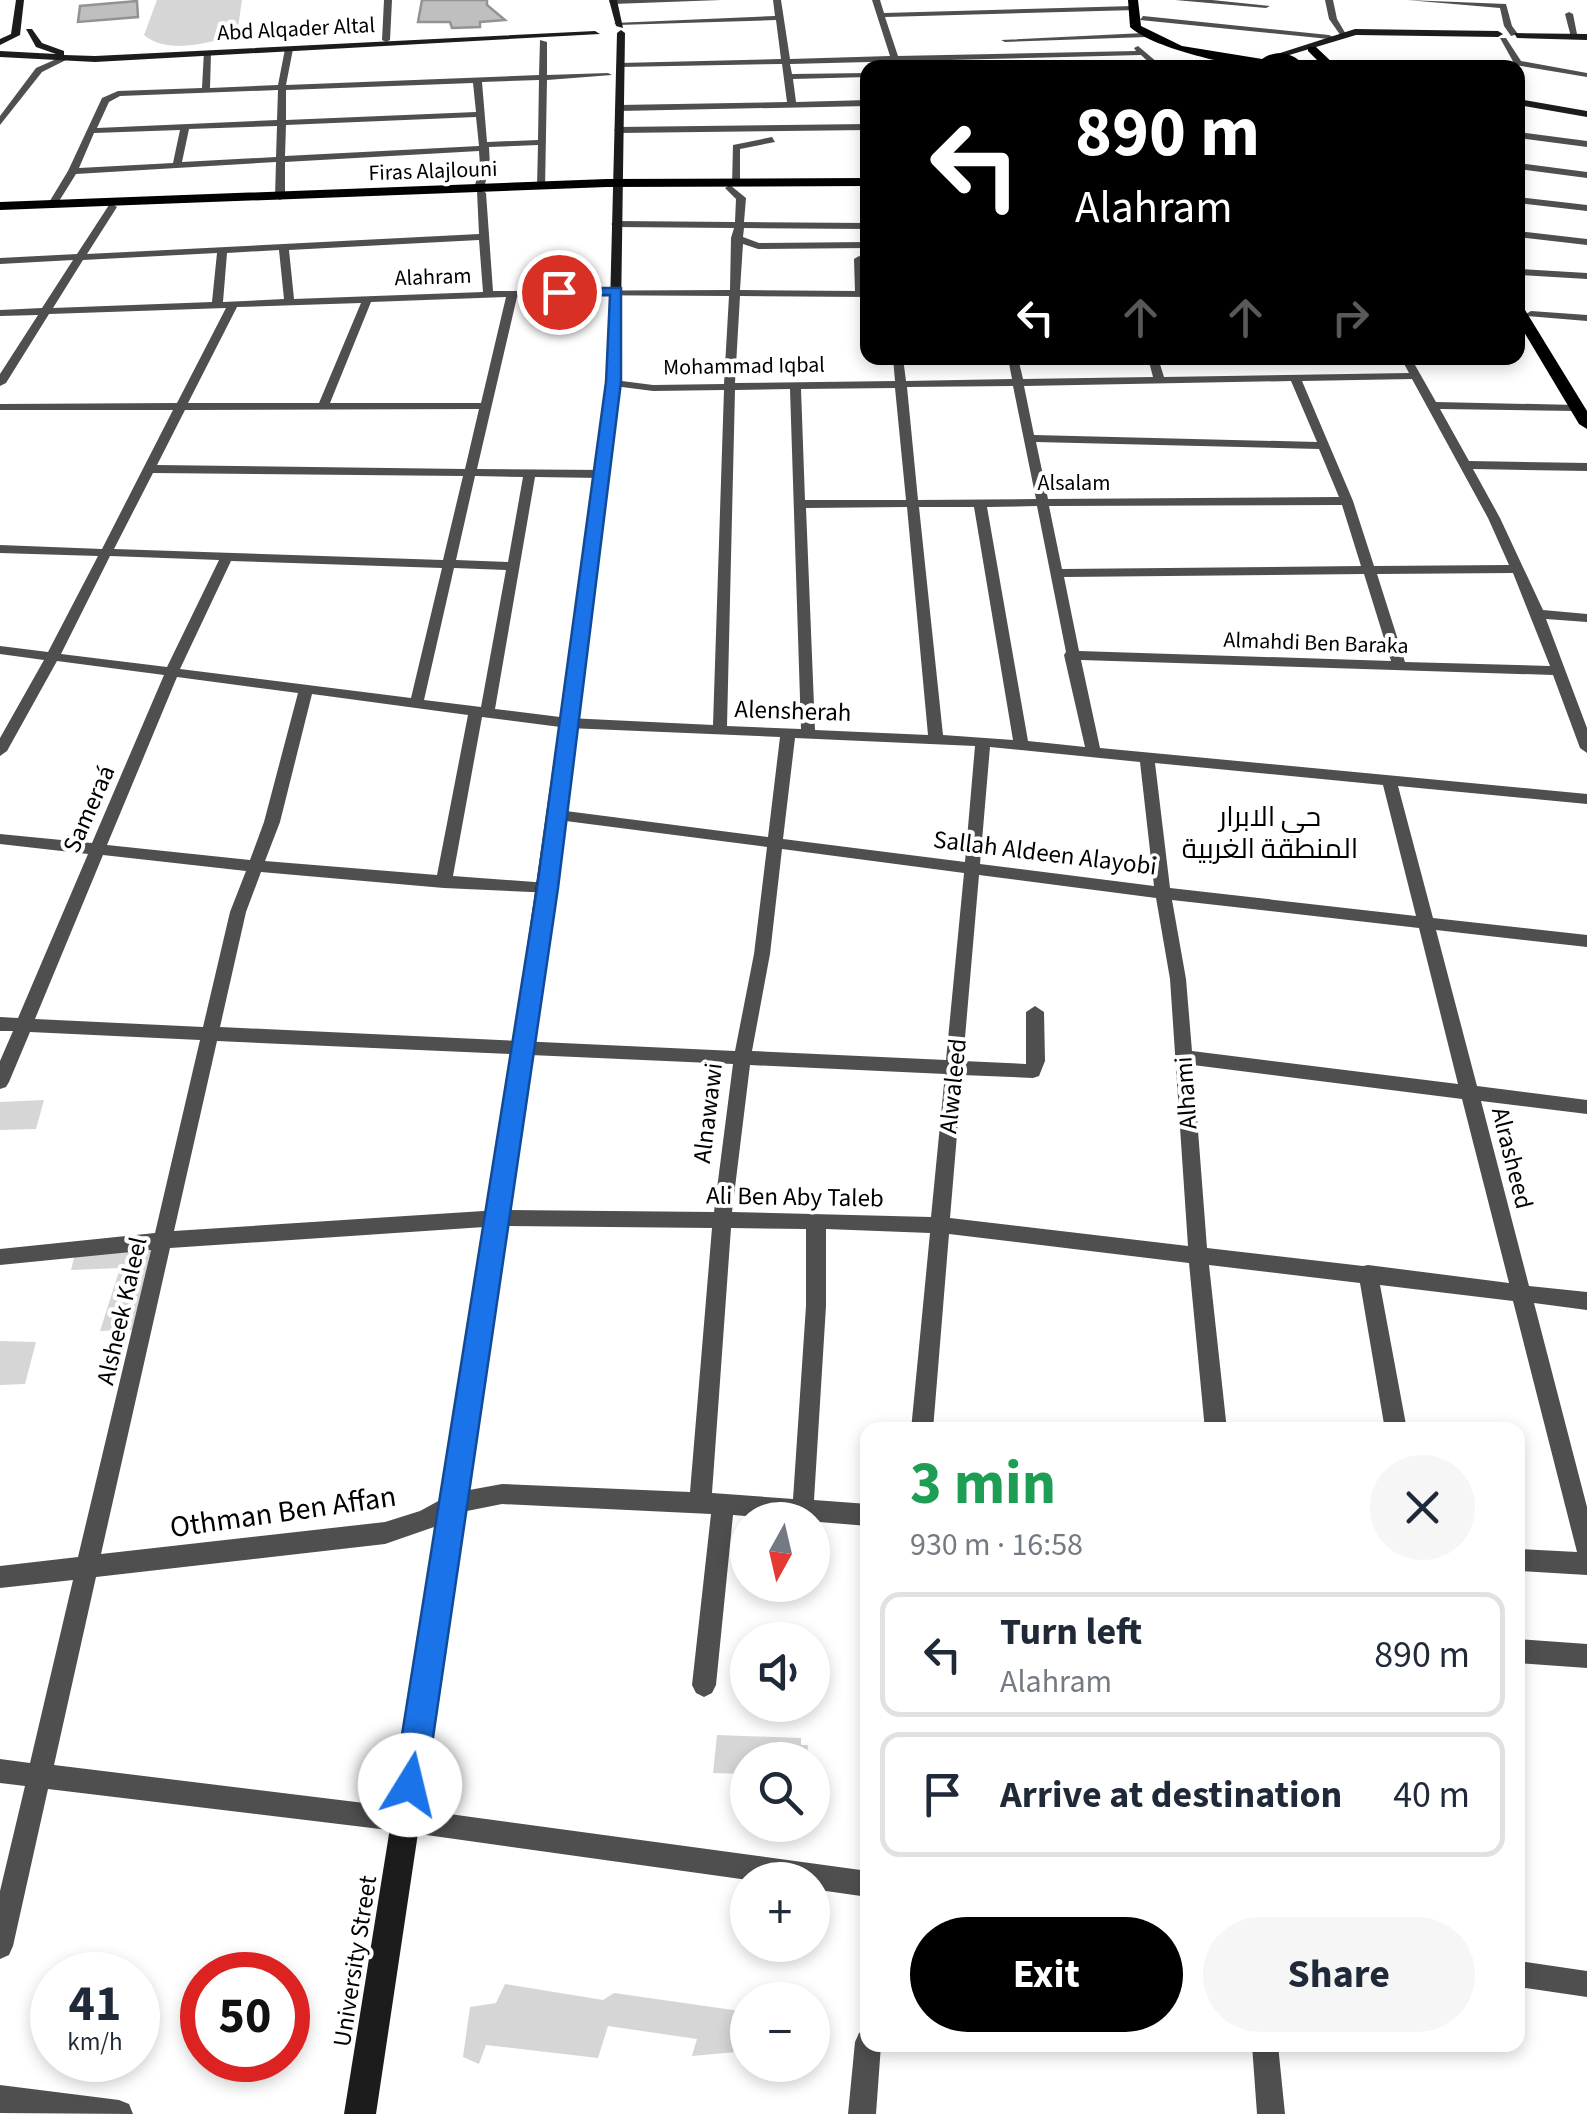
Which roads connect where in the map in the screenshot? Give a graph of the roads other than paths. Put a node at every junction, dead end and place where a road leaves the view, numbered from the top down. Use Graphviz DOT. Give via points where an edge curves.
graph roads {
  1 [pos="20,0"];
  2 [pos="32,0"];
  3 [pos="388,0"];
  4 [pos="717,0"];
  5 [pos="777,0"];
  6 [pos="876,0"];
  7 [pos="987,0"];
  8 [pos="1179,0"];
  9 [pos="1329,0"];
  10 [pos="1416,0"];
  11 [pos="610,1"];
  12 [pos="1137,3"];
  13 [pos="1499,4"];
  14 [pos="1266,6"];
  15 [pos="993,12"];
  16 [pos="1570,14"];
  17 [pos="882,15"];
  18 [pos="780,18"];
  19 [pos="1143,18"];
  20 [pos="399,20"];
  21 [pos="606,29"];
  22 [pos="30,31"];
  23 [pos="1344,34"];
  24 [pos="1140,37"];
  25 [pos="1328,37"];
  26 [pos="1508,37"];
  27 [pos="1583,38"];
  28 [pos="0,40"];
  29 [pos="392,40"];
  30 [pos="1005,40"];
  31 [pos="544,42"];
  32 [pos="19,45"];
  33 [pos="289,49"];
  34 [pos="1312,49"];
  35 [pos="208,53"];
  36 [pos="1144,53"];
  37 [pos="0,54"];
  38 [pos="62,56"];
  39 [pos="1011,56"];
  40 [pos="33,58"];
  41 [pos="895,58"];
  42 [pos="1250,58"];
  43 [pos="1270,59"];
  44 [pos="1013,60"];
  45 [pos="1151,60"];
  46 [pos="1275,60"];
  47 [pos="1299,60"];
  48 [pos="1324,60"];
  49 [pos="1517,60"];
  50 [pos="788,62"];
  51 [pos="1525,64"];
  52 [pos="39,70"];
  53 [pos="616,72"];
  54 [pos="1569,72"];
  55 [pos="770,75"];
  56 [pos="789,75"];
  57 [pos="860,75"];
  58 [pos="1587,75"];
  59 [pos="545,76"];
  60 [pos="638,77"];
  61 [pos="477,78"];
  62 [pos="355,83"];
  63 [pos="282,86"];
  64 [pos="1581,87"];
  65 [pos="206,90"];
  66 [pos="1525,102"];
  67 [pos="860,103"];
  68 [pos="792,104"];
  69 [pos="619,108"];
  70 [pos="4,111"];
  71 [pos="1587,111"];
  72 [pos="482,114"];
  73 [pos="352,120"];
  74 [pos="0,122"];
  75 [pos="283,122"];
  76 [pos="186,127"];
  77 [pos="860,127"];
  78 [pos="618,130"];
  79 [pos="91,131"];
  80 [pos="1525,136"];
  81 [pos="860,138"];
  82 [pos="543,142"];
  83 [pos="1587,144"];
  84 [pos="485,146"];
  85 [pos="283,159"];
  86 [pos="177,164"];
  87 [pos="1525,167"];
  88 [pos="73,171"];
  89 [pos="1587,175"];
  90 [pos="860,184"];
  91 [pos="733,185"];
  92 [pos="542,187"];
  93 [pos="613,189"];
  94 [pos="480,191"];
  95 [pos="280,197"];
  96 [pos="1525,201"];
  97 [pos="53,204"];
  98 [pos="112,207"];
  99 [pos="1587,208"];
  100 [pos="0,209"];
  101 [pos="616,224"];
  102 [pos="739,225"];
  103 [pos="860,226"];
  104 [pos="1525,235"];
  105 [pos="484,237"];
  106 [pos="736,238"];
  107 [pos="1587,242"];
  108 [pos="860,245"];
  109 [pos="758,246"];
  110 [pos="284,248"];
  111 [pos="222,251"];
  112 [pos="82,257"];
  113 [pos="734,257"];
  114 [pos="859,259"];
  115 [pos="0,261"];
  116 [pos="860,266"];
  117 [pos="1525,272"];
  118 [pos="1587,276"];
  119 [pos="616,291"];
  120 [pos="732,292"];
  121 [pos="512,294"];
  122 [pos="860,294"];
  123 [pos="488,295"];
  124 [pos="367,300"];
  125 [pos="290,302"];
  126 [pos="233,305"];
  127 [pos="217,306"];
  128 [pos="47,312"];
  129 [pos="0,313"];
  130 [pos="1525,313"];
  131 [pos="1525,317"];
  132 [pos="1587,318"];
  133 [pos="899,365"];
  134 [pos="1015,365"];
  135 [pos="1154,365"];
  136 [pos="1410,365"];
  137 [pos="1416,376"];
  138 [pos="1295,377"];
  139 [pos="1159,379"];
  140 [pos="1018,381"];
  141 [pos="614,382"];
  142 [pos="0,383"];
  143 [pos="900,383"];
  144 [pos="795,385"];
  145 [pos="729,387"];
  146 [pos="1584,404"];
  147 [pos="1432,405"];
  148 [pos="486,406"];
  149 [pos="0,407"];
  150 [pos="181,407"];
  151 [pos="323,408"];
  152 [pos="1587,424"];
  153 [pos="1030,438"];
  154 [pos="1324,446"];
  155 [pos="1465,465"];
  156 [pos="1587,467"];
  157 [pos="150,469"];
  158 [pos="530,472"];
  159 [pos="471,473"];
  160 [pos="602,474"];
  161 [pos="1346,501"];
  162 [pos="1042,503"];
  163 [pos="802,504"];
  164 [pos="915,504"];
  165 [pos="980,504"];
  166 [pos="0,548"];
  167 [pos="106,553"];
  168 [pos="226,558"];
  169 [pos="447,564"];
  170 [pos="512,566"];
  171 [pos="1369,568"];
  172 [pos="1516,569"];
  173 [pos="1057,572"];
  174 [pos="1538,614"];
  175 [pos="1587,618"];
  176 [pos="0,650"];
  177 [pos="1071,655"];
  178 [pos="53,656"];
  179 [pos="1399,666"];
  180 [pos="1558,670"];
  181 [pos="172,672"];
  182 [pos="306,690"];
  183 [pos="416,705"];
  184 [pos="482,713"];
  185 [pos="568,723"];
  186 [pos="720,732"];
  187 [pos="788,733"];
  188 [pos="808,734"];
  189 [pos="936,740"];
  190 [pos="983,742"];
  191 [pos="1020,746"];
  192 [pos="1587,748"];
  193 [pos="0,751"];
  194 [pos="1092,752"];
  195 [pos="1148,758"];
  196 [pos="1389,780"];
  197 [pos="1587,799"];
  198 [pos="558,815"];
  199 [pos="0,838"];
  200 [pos="773,843"];
  201 [pos="98,850"];
  202 [pos="254,866"];
  203 [pos="972,870"];
  204 [pos="444,882"];
  205 [pos="548,888"];
  206 [pos="1163,893"];
  207 [pos="1426,922"];
  208 [pos="1587,941"];
  209 [pos="1035,1012"];
  210 [pos="0,1024"];
  211 [pos="22,1025"];
  212 [pos="212,1034"];
  213 [pos="522,1047"];
  214 [pos="1183,1057"];
  215 [pos="742,1059"];
  216 [pos="955,1068"];
  217 [pos="0,1082"];
  218 [pos="1469,1092"];
  219 [pos="1587,1107"];
  220 [pos="500,1218"];
  221 [pos="722,1220"];
  222 [pos="816,1221"];
  223 [pos="939,1224"];
  224 [pos="164,1240"];
  225 [pos="1198,1252"];
  226 [pos="0,1256"];
  227 [pos="1368,1273"];
  228 [pos="1521,1291"];
  229 [pos="1587,1301"];
  230 [pos="923,1422"];
  231 [pos="1215,1422"];
  232 [pos="1395,1422"];
  233 [pos="804,1502"];
  234 [pos="454,1503"];
  235 [pos="711,1503"];
  236 [pos="730,1504"];
  237 [pos="830,1512"];
  238 [pos="860,1515"];
  239 [pos="1587,1549"];
  240 [pos="1525,1560"];
  241 [pos="1587,1564"];
  242 [pos="88,1567"];
  243 [pos="0,1577"];
  244 [pos="1525,1651"];
  245 [pos="1587,1656"];
  246 [pos="704,1685"];
  247 [pos="0,1771"];
  248 [pos="40,1776"];
  249 [pos="405,1820"];
  250 [pos="860,1883"];
  251 [pos="0,1946"];
  252 [pos="1525,1975"];
  253 [pos="1587,1984"];
  254 [pos="867,2052"];
  255 [pos="1266,2052"];
  256 [pos="0,2100"];
  257 [pos="119,2114"];
  258 [pos="360,2114"];
  259 [pos="862,2114"];
  260 [pos="1270,2114"];
  1 -- 28 [label="main road" via="16,26"];
  2 -- 22 [label="main road"];
  3 -- 29 [label="street"];
  4 -- 11 [label="street"];
  5 -- 18 [label="street"];
  6 -- 17 [label="street"];
  7 -- 15 [label="street"];
  8 -- 14 [label="street"];
  9 -- 23 [label="street"];
  10 -- 13 [label="street"];
  11 -- 21 [label="main road, University Street"];
  11 -- 21 [label="main road, University Street"];
  12 -- 15 [label="street"];
  12 -- 19 [label="main road"];
  12 -- 24 [label="main road"];
  13 -- 26 [label="street"];
  15 -- 17 [label="street"];
  15 -- 30 [label="street"];
  16 -- 27 [label="street"];
  17 -- 41 [label="street"];
  18 -- 21 [label="street"];
  18 -- 50 [label="street"];
  19 -- 25 [label="street"];
  19 -- 42 [label="main road" via="1151,32 1176,43"];
  20 -- 29 [label="street"];
  21 -- 29 [label="main road"];
  21 -- 33 [label="main road, Abd Alqader Altal"];
  21 -- 53 [label="main road, University Street"];
  21 -- 53 [label="main road, University Street"];
  22 -- 32 [label="main road"];
  22 -- 38 [label="main road"];
  23 -- 25 [label="main road"];
  23 -- 26 [label="main road"];
  24 -- 30 [label="street"];
  24 -- 36 [label="street"];
  24 -- 42 [label="main road"];
  25 -- 43 [label="main road"];
  26 -- 27 [label="main road"];
  26 -- 34 [label="main road" via="1375,33"];
  26 -- 49 [label="street"];
  28 -- 32 [label="main road"];
  29 -- 38 [label="main road"];
  30 -- 39 [label="street"];
  31 -- 59 [label="street"];
  32 -- 37 [label="main road"];
  32 -- 38 [label="main road"];
  33 -- 35 [label="main road, Abd Alqader Altal"];
  33 -- 63 [label="street"];
  34 -- 47 [label="main road"];
  34 -- 48 [label="main road"];
  35 -- 38 [label="main road, Abd Alqader Altal"];
  35 -- 65 [label="street"];
  36 -- 39 [label="street"];
  36 -- 45 [label="street"];
  37 -- 40 [label="main road, Abd Alqader Altal"];
  38 -- 40 [label="main road, Abd Alqader Altal"];
  38 -- 52 [label="street"];
  39 -- 41 [label="street"];
  39 -- 44 [label="street"];
  40 -- 52 [label="street"];
  41 -- 50 [label="street"];
  42 -- 43 [label="main road"];
  43 -- 46 [label="main road"];
  50 -- 53 [label="street"];
  50 -- 56 [label="street"];
  51 -- 54 [label="street"];
  52 -- 70 [label="street"];
  53 -- 59 [label="street"];
  53 -- 60 [label="street"];
  53 -- 69 [label="main road, University Street"];
  53 -- 93 [label="main road, University Street"];
  54 -- 58 [label="street"];
  54 -- 64 [label="street"];
  55 -- 56 [label="street"];
  56 -- 57 [label="street"];
  56 -- 68 [label="street"];
  59 -- 61 [label="street"];
  59 -- 82 [label="street"];
  61 -- 62 [label="street"];
  61 -- 72 [label="street"];
  62 -- 63 [label="street"];
  62 -- 73 [label="street"];
  63 -- 65 [label="street"];
  63 -- 75 [label="street"];
  65 -- 79 [label="street" via="118,94 104,100"];
  66 -- 71 [label="main road"];
  67 -- 68 [label="street"];
  68 -- 69 [label="street"];
  69 -- 78 [label="main road, University Street"];
  70 -- 74 [label="street"];
  72 -- 73 [label="street"];
  72 -- 84 [label="street"];
  73 -- 75 [label="street"];
  75 -- 76 [label="street"];
  75 -- 85 [label="street"];
  76 -- 79 [label="street"];
  76 -- 86 [label="street"];
  77 -- 78 [label="street"];
  78 -- 93 [label="main road, University Street"];
  79 -- 88 [label="street"];
  80 -- 83 [label="street"];
  81 -- 91 [label="street" via="740,144 734,149"];
  82 -- 84 [label="street"];
  82 -- 92 [label="street"];
  84 -- 85 [label="street"];
  84 -- 94 [label="street"];
  85 -- 86 [label="street"];
  85 -- 95 [label="street"];
  86 -- 88 [label="street"];
  87 -- 89 [label="street"];
  88 -- 97 [label="street"];
  90 -- 91 [label="main road, Firas Alajlouni"];
  91 -- 93 [label="main road, Firas Alajlouni"];
  91 -- 93 [label="main road, Firas Alajlouni"];
  91 -- 102 [label="street" via="741,198"];
  92 -- 93 [label="main road, Firas Alajlouni"];
  92 -- 94 [label="main road, Firas Alajlouni"];
  93 -- 94 [label="main road, Firas Alajlouni"];
  93 -- 101 [label="main road, University Street"];
  94 -- 95 [label="main road, Firas Alajlouni"];
  94 -- 98 [label="main road, Firas Alajlouni"];
  94 -- 105 [label="street"];
  95 -- 97 [label="main road, Firas Alajlouni"];
  96 -- 99 [label="street"];
  97 -- 100 [label="main road, Firas Alajlouni"];
  98 -- 100 [label="main road, Firas Alajlouni"];
  98 -- 112 [label="street"];
  101 -- 102 [label="street"];
  101 -- 119 [label="main road, University Street"];
  102 -- 103 [label="street"];
  102 -- 106 [label="street"];
  104 -- 107 [label="street"];
  105 -- 110 [label="street"];
  105 -- 123 [label="street"];
  106 -- 109 [label="street"];
  106 -- 113 [label="street"];
  108 -- 109 [label="street"];
  109 -- 113 [label="street"];
  110 -- 111 [label="street"];
  110 -- 125 [label="street"];
  111 -- 112 [label="street"];
  111 -- 127 [label="street"];
  112 -- 115 [label="street"];
  112 -- 128 [label="street"];
  113 -- 120 [label="street"];
  114 -- 116 [label="street"];
  117 -- 118 [label="street"];
  119 -- 120 [label="street, Alahram"];
  119 -- 121 [label="street, Alahram"];
  119 -- 141 [label="main road, University Street"];
  120 -- 122 [label="street, Alahram"];
  120 -- 145 [label="street"];
  121 -- 123 [label="street, Alahram"];
  121 -- 148 [label="street"];
  123 -- 124 [label="street, Alahram"];
  124 -- 125 [label="street, Alahram"];
  124 -- 151 [label="street"];
  125 -- 126 [label="street, Alahram"];
  126 -- 127 [label="street, Alahram"];
  126 -- 150 [label="street"];
  127 -- 128 [label="street, Alahram"];
  128 -- 129 [label="street, Alahram"];
  128 -- 142 [label="street"];
  130 -- 132 [label="street"];
  131 -- 146 [label="main road"];
  133 -- 143 [label="street"];
  134 -- 140 [label="street"];
  135 -- 139 [label="street"];
  136 -- 137 [label="street"];
  137 -- 138 [label="street, Mohammad Iqbal"];
  137 -- 147 [label="street"];
  138 -- 139 [label="street, Mohammad Iqbal"];
  138 -- 154 [label="street"];
  139 -- 140 [label="street, Mohammad Iqbal"];
  140 -- 143 [label="street, Mohammad Iqbal"];
  140 -- 153 [label="street"];
  141 -- 145 [label="street, Mohammad Iqbal"];
  141 -- 160 [label="main road, University Street"];
  143 -- 144 [label="street, Mohammad Iqbal"];
  143 -- 164 [label="street"];
  144 -- 145 [label="street, Mohammad Iqbal"];
  144 -- 163 [label="street"];
  145 -- 186 [label="street"];
  146 -- 147 [label="street"];
  146 -- 152 [label="main road"];
  147 -- 155 [label="street"];
  148 -- 151 [label="street"];
  148 -- 159 [label="street"];
  149 -- 150 [label="street"];
  150 -- 151 [label="street"];
  150 -- 157 [label="street"];
  153 -- 154 [label="street"];
  153 -- 162 [label="street"];
  154 -- 161 [label="street"];
  155 -- 156 [label="street"];
  155 -- 172 [label="street"];
  157 -- 159 [label="street"];
  157 -- 167 [label="street"];
  158 -- 159 [label="street"];
  158 -- 160 [label="street"];
  158 -- 170 [label="street"];
  159 -- 169 [label="street"];
  160 -- 185 [label="main road, University Street"];
  161 -- 162 [label="street, Alsalam"];
  161 -- 171 [label="street"];
  162 -- 165 [label="street, Alsalam"];
  162 -- 173 [label="street"];
  163 -- 164 [label="street, Alsalam"];
  163 -- 188 [label="street"];
  164 -- 165 [label="street, Alsalam"];
  164 -- 189 [label="street"];
  165 -- 191 [label="street"];
  166 -- 167 [label="street"];
  167 -- 168 [label="street"];
  167 -- 178 [label="street"];
  168 -- 169 [label="street"];
  168 -- 181 [label="street, Sameraá"];
  169 -- 170 [label="street"];
  169 -- 183 [label="street"];
  170 -- 184 [label="street"];
  171 -- 172 [label="street"];
  171 -- 173 [label="street"];
  171 -- 179 [label="street"];
  172 -- 174 [label="street"];
  173 -- 177 [label="street"];
  174 -- 175 [label="street"];
  174 -- 180 [label="street"];
  176 -- 178 [label="street, Alensherah"];
  177 -- 179 [label="street, Almahdi Ben Baraka"];
  177 -- 194 [label="street"];
  178 -- 181 [label="street, Alensherah"];
  178 -- 193 [label="street"];
  179 -- 180 [label="street, Almahdi Ben Baraka"];
  180 -- 192 [label="street"];
  181 -- 182 [label="street, Alensherah"];
  181 -- 201 [label="street, Sameraá"];
  182 -- 183 [label="street, Alensherah"];
  182 -- 202 [label="street, Alsheek Kaleel"];
  183 -- 184 [label="street, Alensherah"];
  184 -- 185 [label="street, Alensherah"];
  184 -- 204 [label="street"];
  185 -- 186 [label="street, Alensherah"];
  185 -- 198 [label="main road, University Street"];
  186 -- 187 [label="street, Alensherah"];
  187 -- 188 [label="street, Alensherah"];
  187 -- 200 [label="street, Alnawawi"];
  188 -- 189 [label="street, Alensherah"];
  189 -- 190 [label="street, Alensherah"];
  190 -- 191 [label="street, Alensherah"];
  190 -- 203 [label="street, Alwaleed"];
  191 -- 194 [label="street, Alensherah"];
  194 -- 195 [label="street, Alensherah"];
  195 -- 196 [label="street, Alensherah"];
  195 -- 206 [label="street, Alhami"];
  196 -- 197 [label="street, Alensherah"];
  196 -- 207 [label="street, Alrasheed"];
  198 -- 200 [label="street, Sallah Aldeen Alayobi"];
  198 -- 205 [label="main road, University Street"];
  199 -- 201 [label="street"];
  200 -- 203 [label="street, Sallah Aldeen Alayobi"];
  200 -- 215 [label="street, Alnawawi"];
  201 -- 202 [label="street"];
  201 -- 211 [label="street, Sameraá"];
  202 -- 204 [label="street"];
  202 -- 212 [label="street, Alsheek Kaleel"];
  203 -- 206 [label="street, Sallah Aldeen Alayobi"];
  203 -- 216 [label="street, Alwaleed"];
  204 -- 205 [label="street"];
  205 -- 213 [label="main road, University Street"];
  206 -- 207 [label="street, Sallah Aldeen Alayobi"];
  206 -- 214 [label="street, Alhami"];
  207 -- 208 [label="street, Sallah Aldeen Alayobi"];
  207 -- 218 [label="street, Alrasheed"];
  209 -- 216 [label="street" via="1033,1071"];
  210 -- 211 [label="street"];
  211 -- 212 [label="street"];
  211 -- 217 [label="street, Sameraá"];
  212 -- 213 [label="street"];
  212 -- 224 [label="street, Alsheek Kaleel"];
  213 -- 215 [label="street"];
  213 -- 220 [label="main road, University Street"];
  214 -- 218 [label="street"];
  214 -- 225 [label="street, Alhami"];
  215 -- 216 [label="street"];
  215 -- 221 [label="street, Alnawawi"];
  216 -- 223 [label="street, Alwaleed"];
  218 -- 219 [label="street"];
  218 -- 228 [label="street, Alrasheed"];
  220 -- 221 [label="street, Ali Ben Aby Taleb"];
  220 -- 224 [label="street, Ali Ben Aby Taleb"];
  220 -- 234 [label="main road, University Street"];
  221 -- 222 [label="street, Ali Ben Aby Taleb"];
  221 -- 235 [label="street, Alnawawi"];
  222 -- 223 [label="street, Ali Ben Aby Taleb"];
  222 -- 233 [label="street"];
  223 -- 225 [label="street, Ali Ben Aby Taleb"];
  223 -- 230 [label="street, Alwaleed"];
  224 -- 226 [label="street, Ali Ben Aby Taleb"];
  224 -- 242 [label="street, Alsheek Kaleel"];
  225 -- 227 [label="street, Ali Ben Aby Taleb"];
  225 -- 231 [label="street, Alhami"];
  227 -- 228 [label="street, Ali Ben Aby Taleb"];
  227 -- 232 [label="street"];
  228 -- 229 [label="street, Ali Ben Aby Taleb"];
  228 -- 239 [label="street, Alrasheed"];
  234 -- 235 [label="street, Othman Ben Affan" via="502,1494"];
  234 -- 242 [label="street, Othman Ben Affan" via="385,1533"];
  234 -- 249 [label="main road, University Street"];
  235 -- 236 [label="street, Othman Ben Affan"];
  235 -- 246 [label="street, Alnawawi"];
  237 -- 238 [label="street, Othman Ben Affan"];
  240 -- 241 [label="street"];
  242 -- 243 [label="street, Othman Ben Affan"];
  242 -- 248 [label="street, Alsheek Kaleel"];
  244 -- 245 [label="street"];
  247 -- 248 [label="street"];
  248 -- 249 [label="street"];
  248 -- 251 [label="street, Alsheek Kaleel"];
  249 -- 250 [label="street"];
  249 -- 258 [label="main road, University Street"];
  252 -- 253 [label="street"];
  254 -- 259 [label="street"];
  255 -- 260 [label="street"];
  256 -- 257 [label="street"];
}
